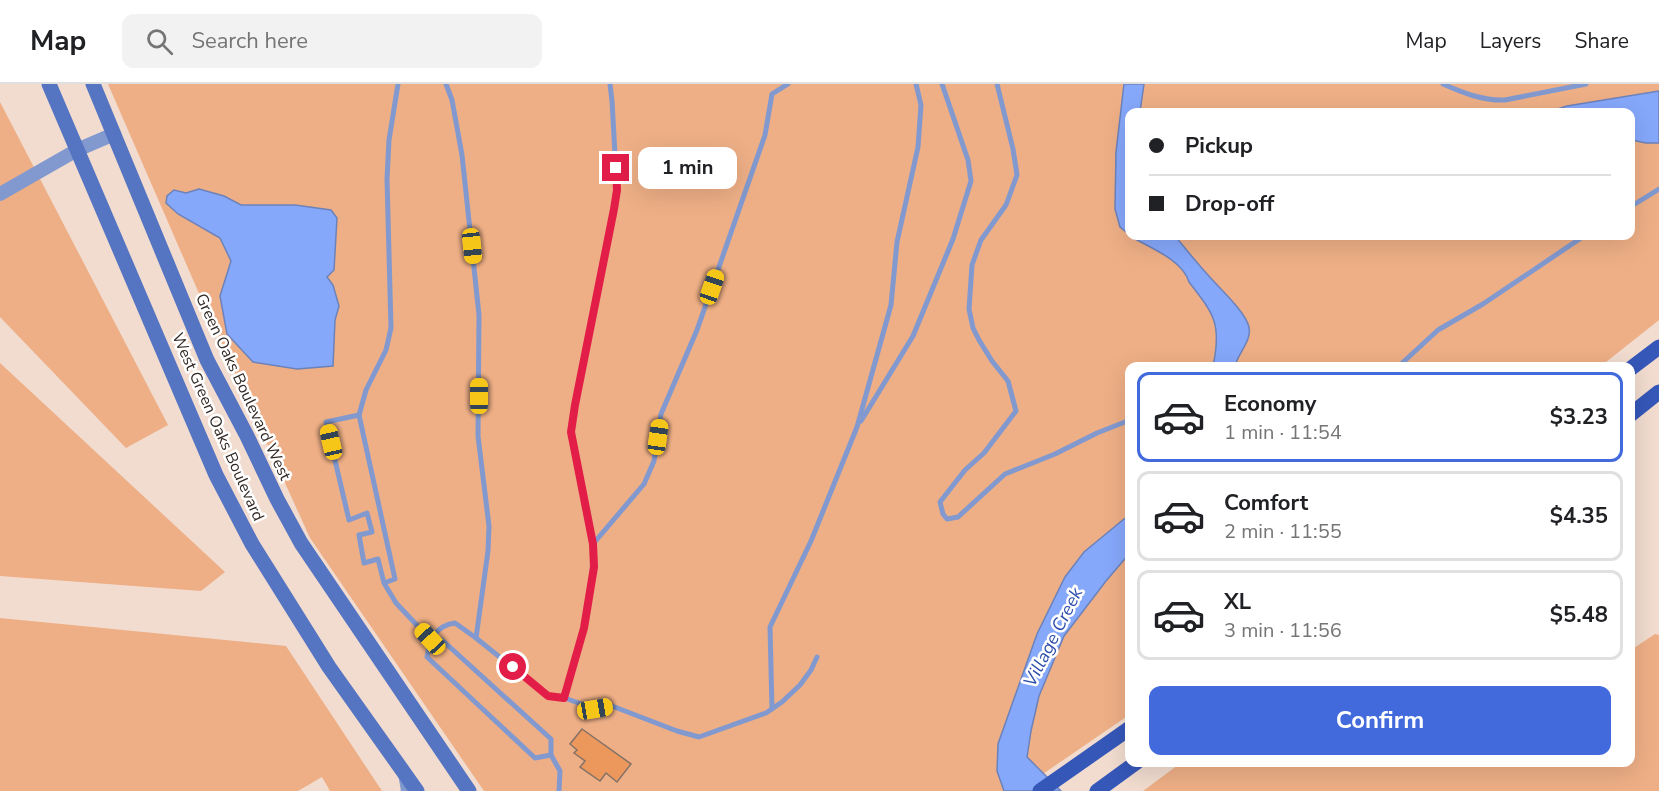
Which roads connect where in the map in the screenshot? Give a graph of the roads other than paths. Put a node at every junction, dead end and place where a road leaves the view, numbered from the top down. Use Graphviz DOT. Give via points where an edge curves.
graph roads {
  1 [pos="49,84"];
  2 [pos="93,84"];
  3 [pos="398,84"];
  4 [pos="446,84"];
  5 [pos="610,84"];
  6 [pos="788,84"];
  7 [pos="916,84"];
  8 [pos="942,84"];
  9 [pos="997,84"];
  10 [pos="1443,84"];
  11 [pos="1586,84"];
  12 [pos="114,134"];
  13 [pos="77,150"];
  14 [pos="1659,189"];
  15 [pos="0,194"];
  16 [pos="1635,204"];
  17 [pos="1578,240"];
  18 [pos="1659,347"];
  19 [pos="1403,362"];
  20 [pos="1635,365"];
  21 [pos="1659,392"];
  22 [pos="1635,410"];
  23 [pos="359,415"];
  24 [pos="1125,422"];
  25 [pos="857,427"];
  26 [pos="593,544"];
  27 [pos="384,583"];
  28 [pos="477,638"];
  29 [pos="430,639"];
  30 [pos="817,657"];
  31 [pos="564,698"];
  32 [pos="772,709"];
  33 [pos="1125,731"];
  34 [pos="550,755"];
  35 [pos="1130,767"];
  36 [pos="403,770"];
  37 [pos="406,791"];
  38 [pos="417,791"];
  39 [pos="469,791"];
  40 [pos="558,791"];
  41 [pos="1040,791"];
  42 [pos="1097,791"];
  1 -- 13 [label="main road, West Green Oaks Boulevard"];
  2 -- 12 [label="main road, Green Oaks Boulevard West"];
  3 -- 23 [label="lane" via="387,179 391,328"];
  4 -- 28 [label="lane" via="462,155 479,315 478,436 489,526"];
  5 -- 26 [label="lane" via="617,190 571,432"];
  6 -- 26 [label="lane" via="772,94 765,135 697,330 661,414 654,461 644,484"];
  7 -- 25 [label="lane" via="921,105 918,147 897,242 891,305"];
  8 -- 25 [label="lane" via="968,160 971,181 953,239 913,336"];
  9 -- 24 [label="lane" via="1017,175 1006,205 981,240 972,266 969,309 979,340 1008,381 1016,411 940,502 943,514 947,519 958,517 1005,474"];
  10 -- 11 [label="lane" via="1493,101"];
  12 -- 13 [label="street"];
  12 -- 39 [label="main road, Green Oaks Boulevard West" via="207,360 277,499 301,543"];
  13 -- 15 [label="street"];
  13 -- 36 [label="main road, West Green Oaks Boulevard" via="216,475 252,544 329,668"];
  14 -- 16 [label="lane"];
  17 -- 19 [label="lane" via="1438,330"];
  18 -- 20 [label="main road"];
  21 -- 22 [label="main road"];
  23 -- 27 [label="lane" via="395,579"];
  23 -- 27 [label="lane" via="327,422 349,520 367,513 372,532 359,535 364,562 378,559"];
  25 -- 32 [label="lane" via="811,541 770,627"];
  26 -- 31 [label="lane" via="594,567 584,628"];
  27 -- 29 [label="lane" via="396,603"];
  28 -- 29 [label="lane" via="455,623 445,625"];
  28 -- 31 [label="lane" via="548,696"];
  29 -- 34 [label="lane" via="442,640 551,739"];
  29 -- 34 [label="lane" via="427,657 535,758"];
  30 -- 32 [label="lane" via="800,686"];
  31 -- 32 [label="lane" via="595,709 612,706 699,737"];
  33 -- 41 [label="main road"];
  34 -- 40 [label="lane" via="560,771"];
  35 -- 42 [label="main road"];
  36 -- 37 [label="street"];
  36 -- 38 [label="main road, West Green Oaks Boulevard"];
}
